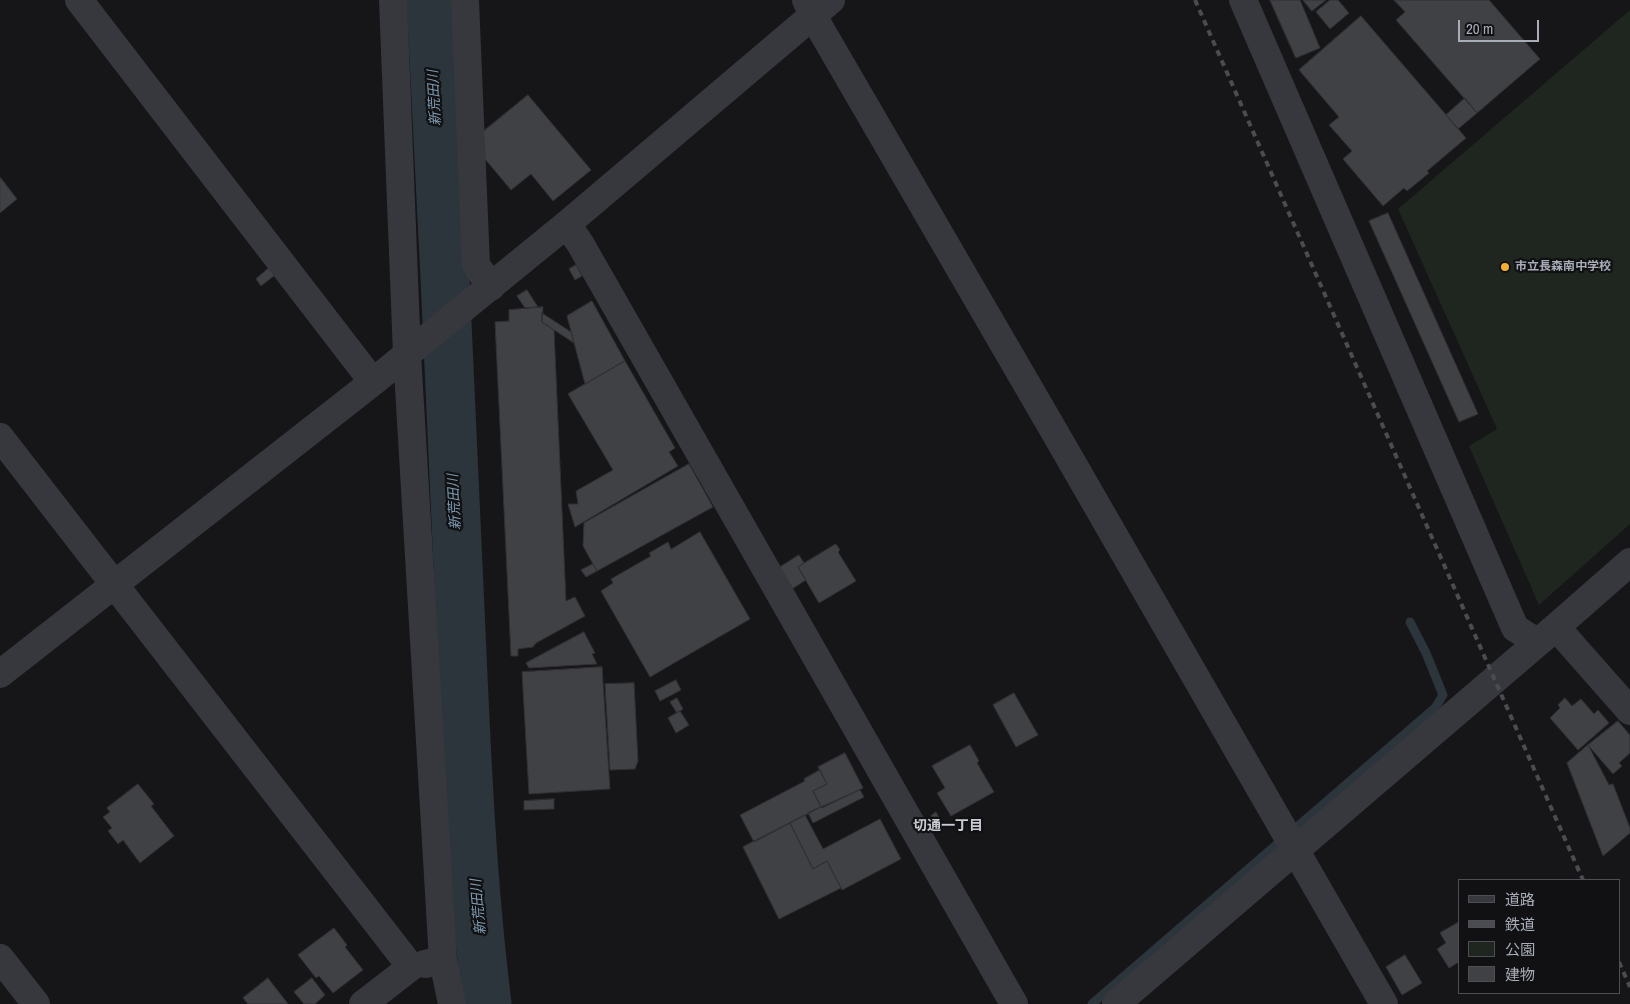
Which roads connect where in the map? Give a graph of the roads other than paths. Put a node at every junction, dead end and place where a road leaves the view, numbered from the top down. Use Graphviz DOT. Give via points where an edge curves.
graph roads {
  1 [pos="79,0"];
  2 [pos="393,0"];
  3 [pos="465,0"];
  4 [pos="1243,0"];
  5 [pos="817,5"];
  6 [pos="567,224"];
  7 [pos="483,293"];
  8 [pos="413,349"];
  9 [pos="373,382"];
  10 [pos="0,437"];
  11 [pos="1630,562"];
  12 [pos="115,584"];
  13 [pos="1547,635"];
  14 [pos="0,674"];
  15 [pos="1630,710"];
  16 [pos="1295,851"];
  17 [pos="0,958"];
  18 [pos="443,960"];
  19 [pos="412,967"];
  20 [pos="36,1004"];
  21 [pos="363,1004"];
  22 [pos="452,1004"];
  23 [pos="1014,1004"];
  24 [pos="1116,1004"];
  25 [pos="1384,1004"];
  1 -- 9 [label="street"];
  2 -- 8 [label="street"];
  3 -- 7 [label="street" via="476,264"];
  4 -- 13 [label="street" via="1515,628"];
  5 -- 6 [label="street"];
  5 -- 16 [label="street" via="1059,439"];
  6 -- 7 [label="street"];
  6 -- 23 [label="street"];
  7 -- 8 [label="street"];
  8 -- 9 [label="street"];
  8 -- 18 [label="street"];
  9 -- 12 [label="street"];
  10 -- 12 [label="street"];
  11 -- 13 [label="street"];
  12 -- 14 [label="street"];
  12 -- 19 [label="street"];
  13 -- 15 [label="street"];
  13 -- 16 [label="street"];
  16 -- 24 [label="street"];
  16 -- 25 [label="street"];
  17 -- 20 [label="street"];
  18 -- 19 [label="street"];
  18 -- 22 [label="street"];
  19 -- 21 [label="street"];
}
